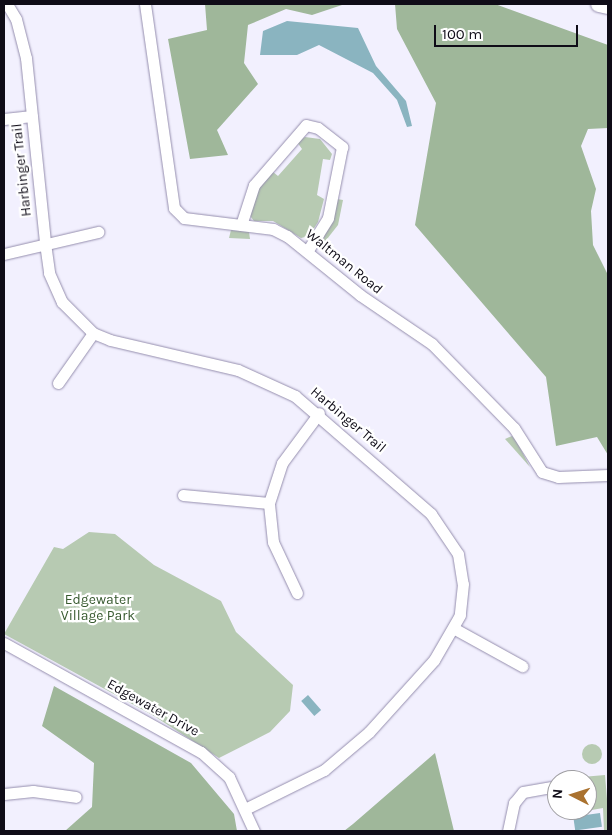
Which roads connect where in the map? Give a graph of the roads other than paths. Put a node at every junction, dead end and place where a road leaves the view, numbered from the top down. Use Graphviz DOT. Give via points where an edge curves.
graph roads {
  1 [pos="6,4"];
  2 [pos="145,4"];
  3 [pos="599,4"];
  4 [pos="608,6"];
  5 [pos="32,116"];
  6 [pos="4,118"];
  7 [pos="241,225"];
  8 [pos="98,232"];
  9 [pos="45,243"];
  10 [pos="308,250"];
  11 [pos="4,254"];
  12 [pos="93,333"];
  13 [pos="58,383"];
  14 [pos="319,414"];
  15 [pos="608,475"];
  16 [pos="183,495"];
  17 [pos="269,503"];
  18 [pos="297,593"];
  19 [pos="455,629"];
  20 [pos="4,644"];
  21 [pos="522,666"];
  22 [pos="547,788"];
  23 [pos="4,794"];
  24 [pos="76,797"];
  25 [pos="247,808"];
  26 [pos="254,831"];
  27 [pos="508,831"];
  1 -- 5 [label="street, Harbinger Trail" via="23,41"];
  2 -- 7 [label="street, Waltman Road" via="174,208 189,221"];
  3 -- 4 [label="main road"];
  5 -- 6 [label="street"];
  5 -- 9 [label="street, Harbinger Trail"];
  7 -- 10 [label="street, Waltman Road" via="273,229"];
  7 -- 10 [label="street" via="254,185 306,125 318,128 342,146 328,218"];
  8 -- 9 [label="street"];
  9 -- 11 [label="street"];
  9 -- 12 [label="street, Harbinger Trail" via="55,290"];
  10 -- 15 [label="street, Waltman Road" via="360,296 432,344 514,428 542,472 558,477"];
  12 -- 13 [label="street"];
  12 -- 14 [label="street, Harbinger Trail" via="129,346 251,375 277,386"];
  14 -- 17 [label="street" via="282,463"];
  14 -- 19 [label="street, Harbinger Trail" via="449,535 458,554 463,584"];
  16 -- 17 [label="street"];
  17 -- 18 [label="street" via="273,542"];
  19 -- 21 [label="street"];
  19 -- 25 [label="street, Harbinger Trail" via="397,704 346,753 292,789"];
  20 -- 25 [label="street, Edgewater Drive" via="201,752 229,776"];
  22 -- 27 [label="street" via="523,792 514,803"];
  23 -- 24 [label="street" via="33,791"];
  25 -- 26 [label="street, Edgewater Drive"];
}
